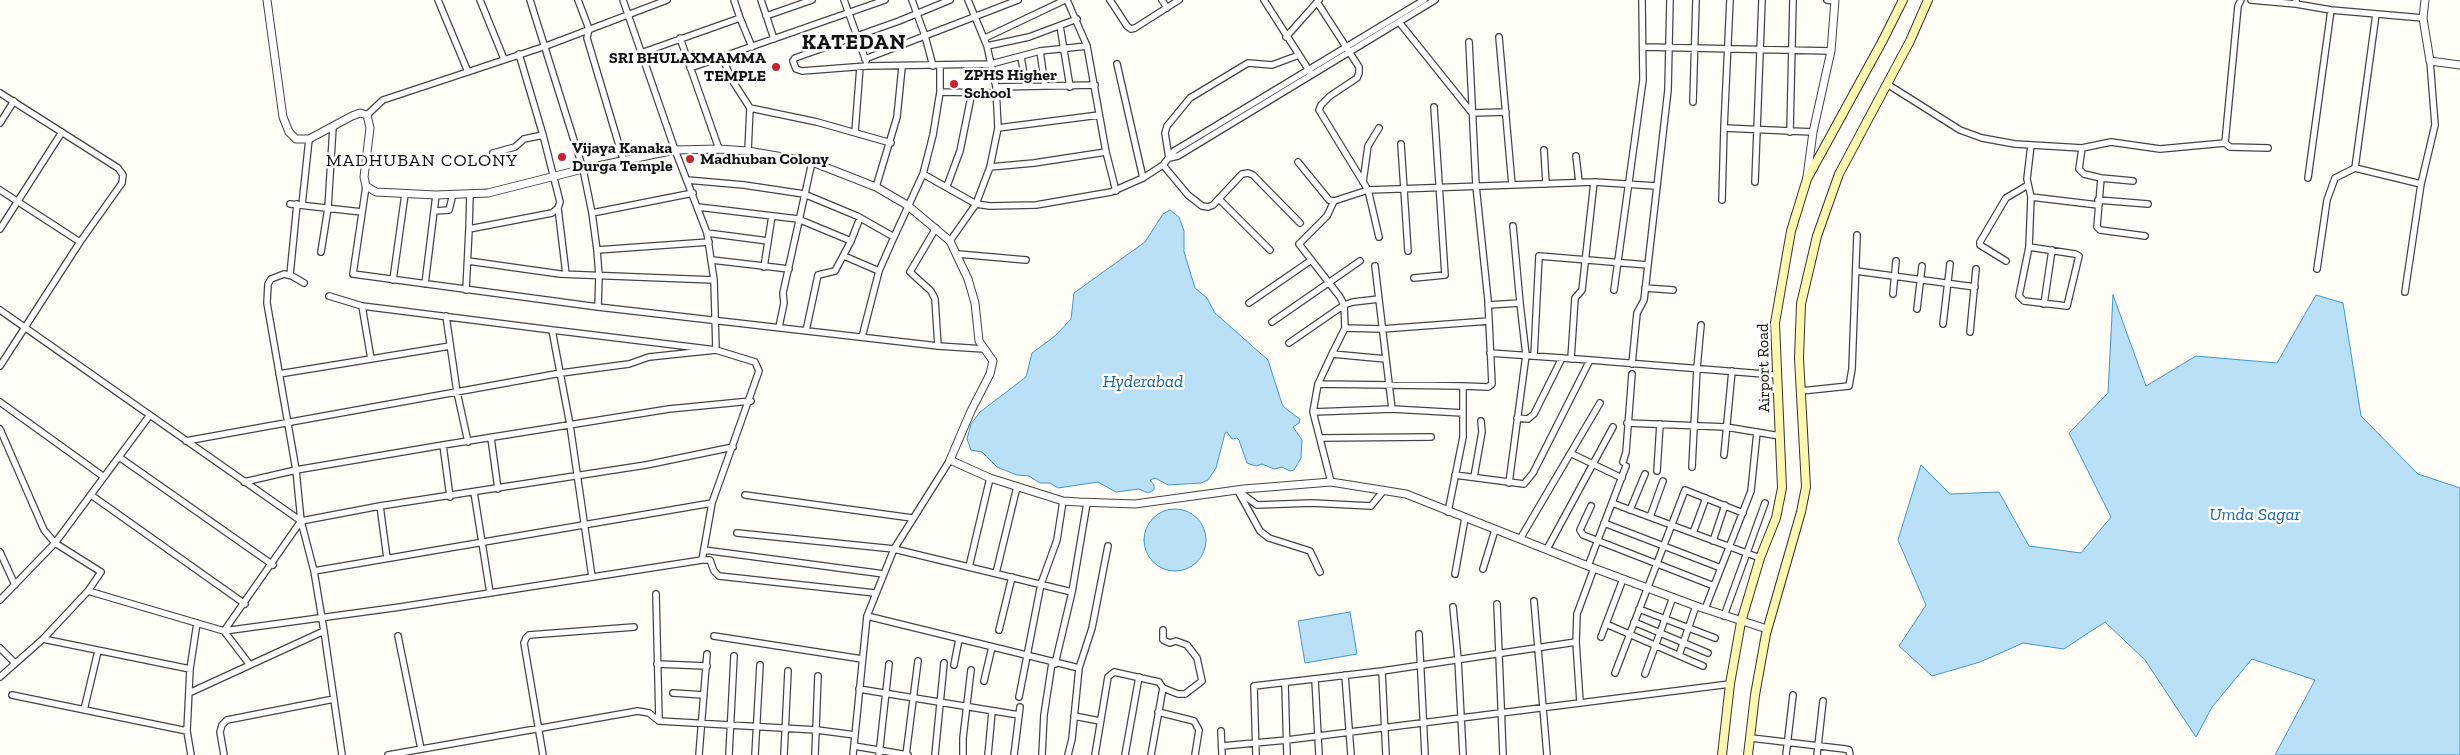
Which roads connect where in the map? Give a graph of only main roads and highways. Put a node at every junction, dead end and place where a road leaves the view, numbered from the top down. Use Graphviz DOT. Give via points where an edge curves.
graph roads {
  1 [pos="1902,0"];
  2 [pos="1928,0"];
  3 [pos="1722,755"];
  4 [pos="1748,755"];
  1 -- 3 [label="main road, Airport Road" via="1807,179 1791,231 1775,323 1782,488 1776,518 1741,622"];
  2 -- 4 [label="main road" via="1839,174 1817,236 1801,304 1806,487 1767,629"];
}
